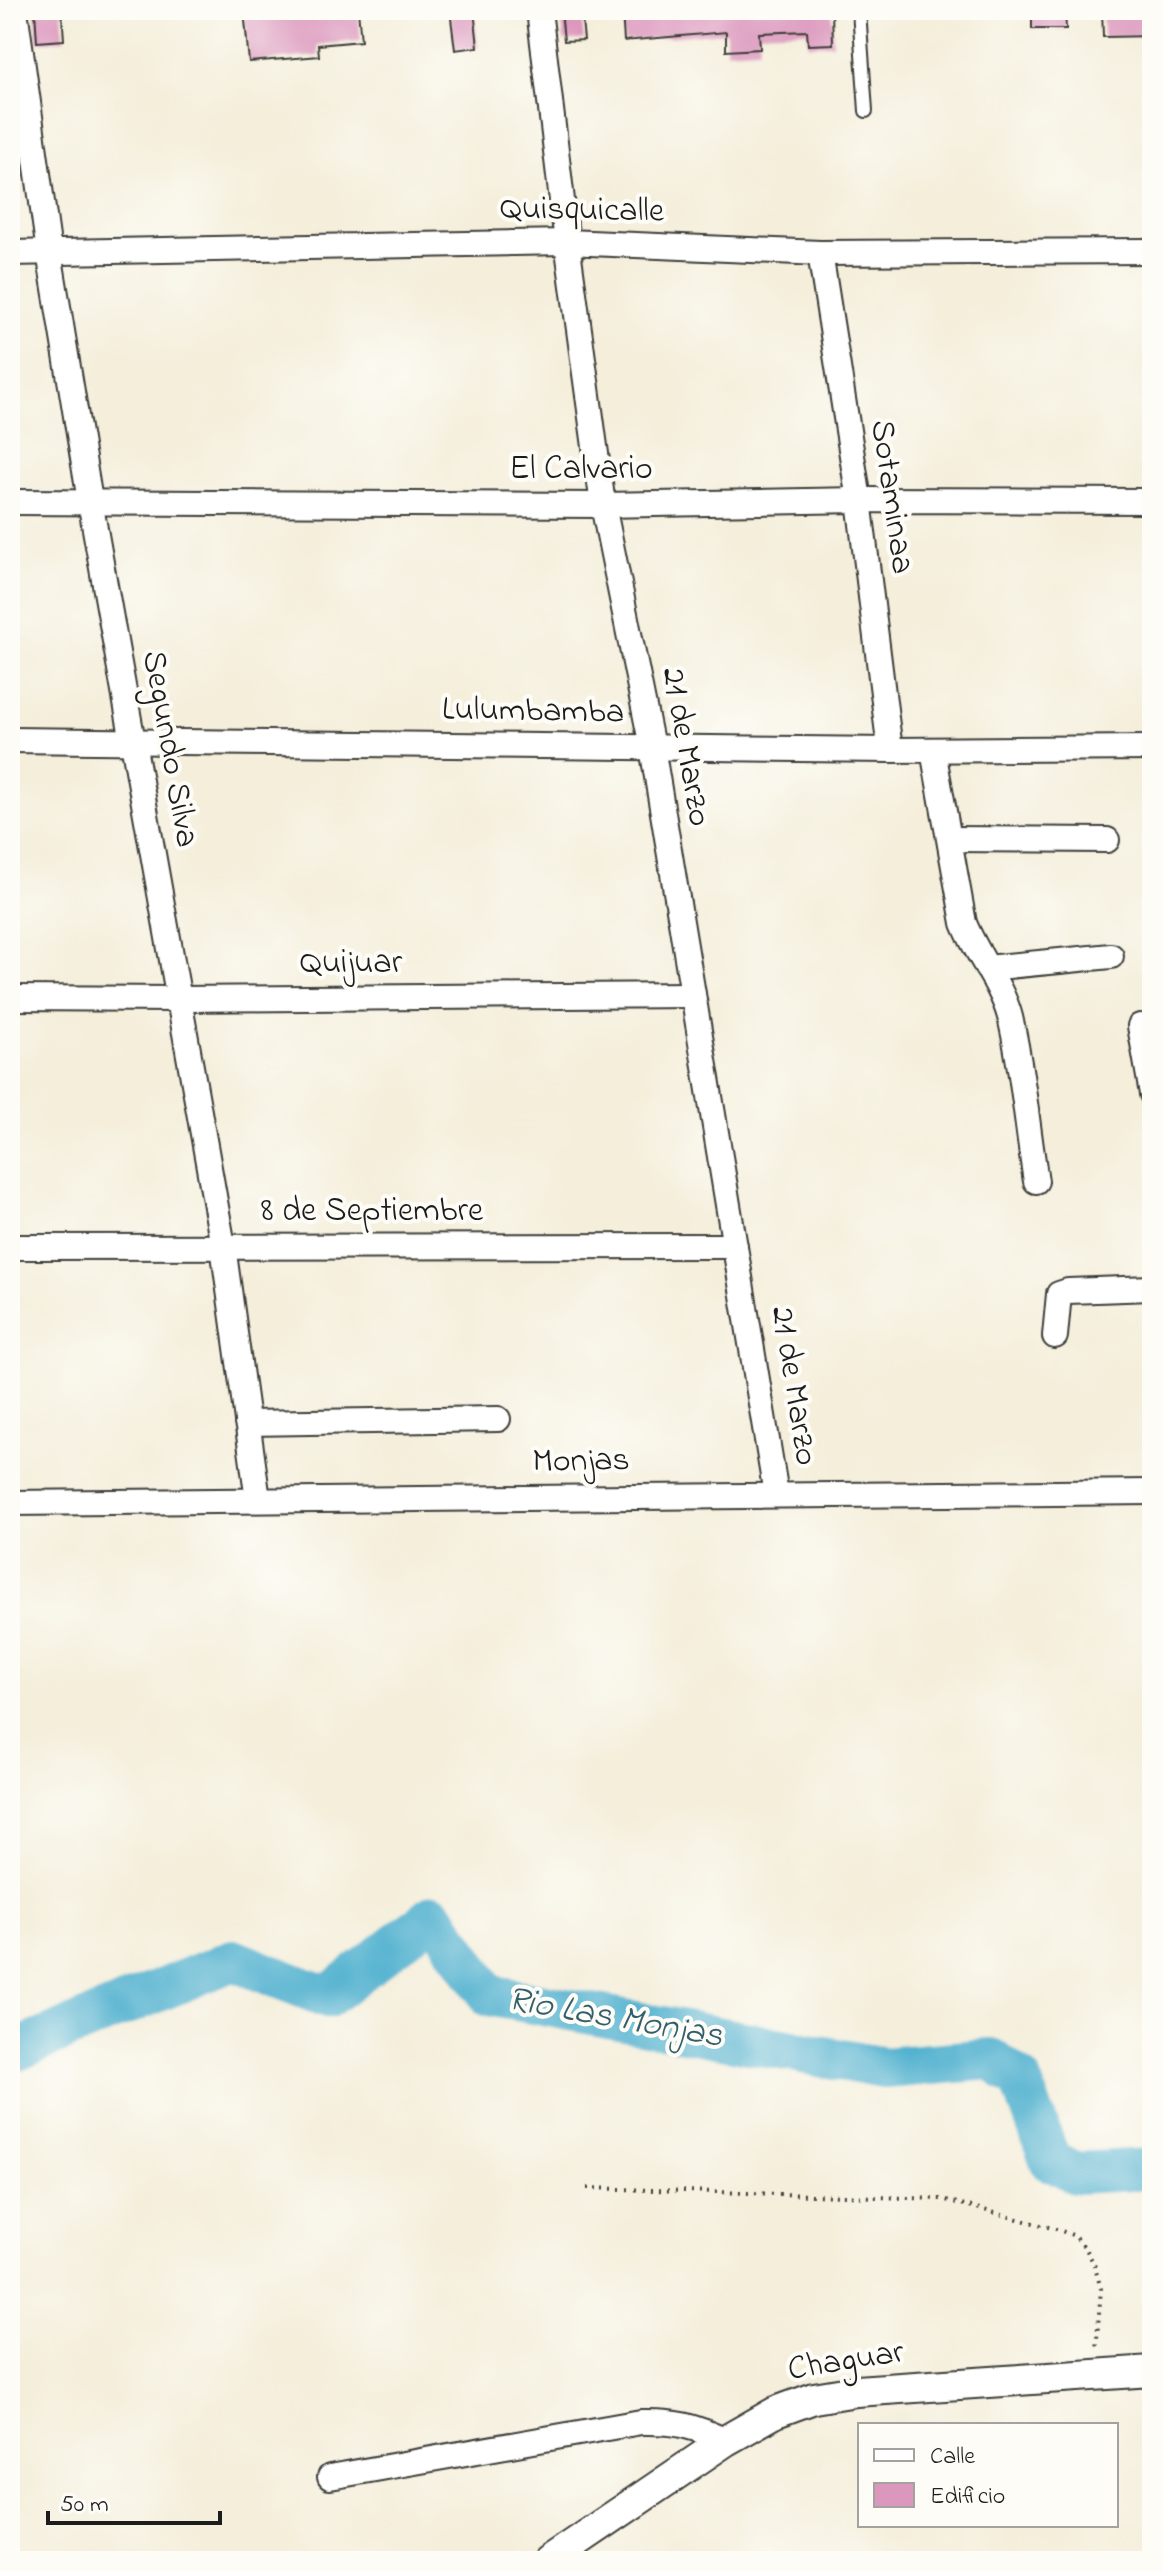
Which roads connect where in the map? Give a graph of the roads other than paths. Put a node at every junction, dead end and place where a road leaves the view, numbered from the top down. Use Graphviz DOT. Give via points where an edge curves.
graph roads {
  1 [pos="15,10"];
  2 [pos="539,10"];
  3 [pos="859,10"];
  4 [pos="866,111"];
  5 [pos="567,242"];
  6 [pos="1152,251"];
  7 [pos="49,252"];
  8 [pos="10,253"];
  9 [pos="820,253"];
  10 [pos="859,500"];
  11 [pos="90,501"];
  12 [pos="1152,501"];
  13 [pos="10,502"];
  14 [pos="603,505"];
  15 [pos="10,740"];
  16 [pos="133,742"];
  17 [pos="652,747"];
  18 [pos="1152,748"];
  19 [pos="890,750"];
  20 [pos="933,750"];
  21 [pos="950,839"];
  22 [pos="1107,840"];
  23 [pos="1111,956"];
  24 [pos="987,968"];
  25 [pos="693,995"];
  26 [pos="10,998"];
  27 [pos="179,999"];
  28 [pos="1140,1026"];
  29 [pos="1152,1094"];
  30 [pos="1036,1181"];
  31 [pos="223,1246"];
  32 [pos="735,1246"];
  33 [pos="10,1247"];
  34 [pos="1152,1288"];
  35 [pos="1055,1336"];
  36 [pos="498,1419"];
  37 [pos="247,1423"];
  38 [pos="1152,1492"];
  39 [pos="776,1494"];
  40 [pos="258,1500"];
  41 [pos="10,1503"];
  42 [pos="1152,2371"];
  43 [pos="725,2441"];
  44 [pos="330,2477"];
  45 [pos="548,2561"];
  1 -- 7 [label="street, Segundo Silva"];
  2 -- 5 [label="street, 21 de Marzo"];
  3 -- 4 [label="lane"];
  5 -- 7 [label="street, Quisquicalle"];
  5 -- 9 [label="street, Quisquicalle"];
  5 -- 14 [label="street, 21 de Marzo"];
  6 -- 9 [label="street, Quisquicalle"];
  7 -- 8 [label="street, Quisquicalle"];
  7 -- 11 [label="street, Segundo Silva"];
  9 -- 10 [label="street, Sotaminaa"];
  10 -- 12 [label="street, El Calvario"];
  10 -- 14 [label="street, El Calvario"];
  10 -- 19 [label="street, Sotaminaa"];
  11 -- 13 [label="street, El Calvario"];
  11 -- 14 [label="street, El Calvario"];
  11 -- 16 [label="street, Segundo Silva"];
  14 -- 17 [label="street, 21 de Marzo"];
  15 -- 16 [label="street, Lulumbamba"];
  16 -- 17 [label="street, Lulumbamba"];
  16 -- 27 [label="street, Segundo Silva"];
  17 -- 19 [label="street, Lulumbamba"];
  17 -- 25 [label="street, 21 de Marzo"];
  18 -- 20 [label="street, Lulumbamba"];
  19 -- 20 [label="street, Lulumbamba"];
  20 -- 21 [label="street"];
  21 -- 22 [label="street"];
  21 -- 24 [label="street" via="964,923"];
  23 -- 24 [label="street"];
  24 -- 30 [label="street" via="1010,1016"];
  25 -- 27 [label="street, Quijuar"];
  25 -- 32 [label="street, 21 de Marzo"];
  26 -- 27 [label="street, Quijuar"];
  27 -- 31 [label="street, Segundo Silva"];
  28 -- 29 [label="street"];
  31 -- 32 [label="street, 8 de Septiembre"];
  31 -- 33 [label="street, 8 de Septiembre"];
  31 -- 37 [label="street, Segundo Silva"];
  32 -- 39 [label="street, 21 de Marzo"];
  34 -- 35 [label="street" via="1059,1294"];
  36 -- 37 [label="street"];
  37 -- 40 [label="street, Segundo Silva"];
  38 -- 39 [label="street, Monjas"];
  39 -- 40 [label="street, Monjas"];
  40 -- 41 [label="street, Monjas"];
  42 -- 43 [label="street, Chaguar" via="856,2391 776,2412"];
  43 -- 44 [label="street" via="672,2421 641,2422"];
  43 -- 45 [label="street, Chaguar"];
}
